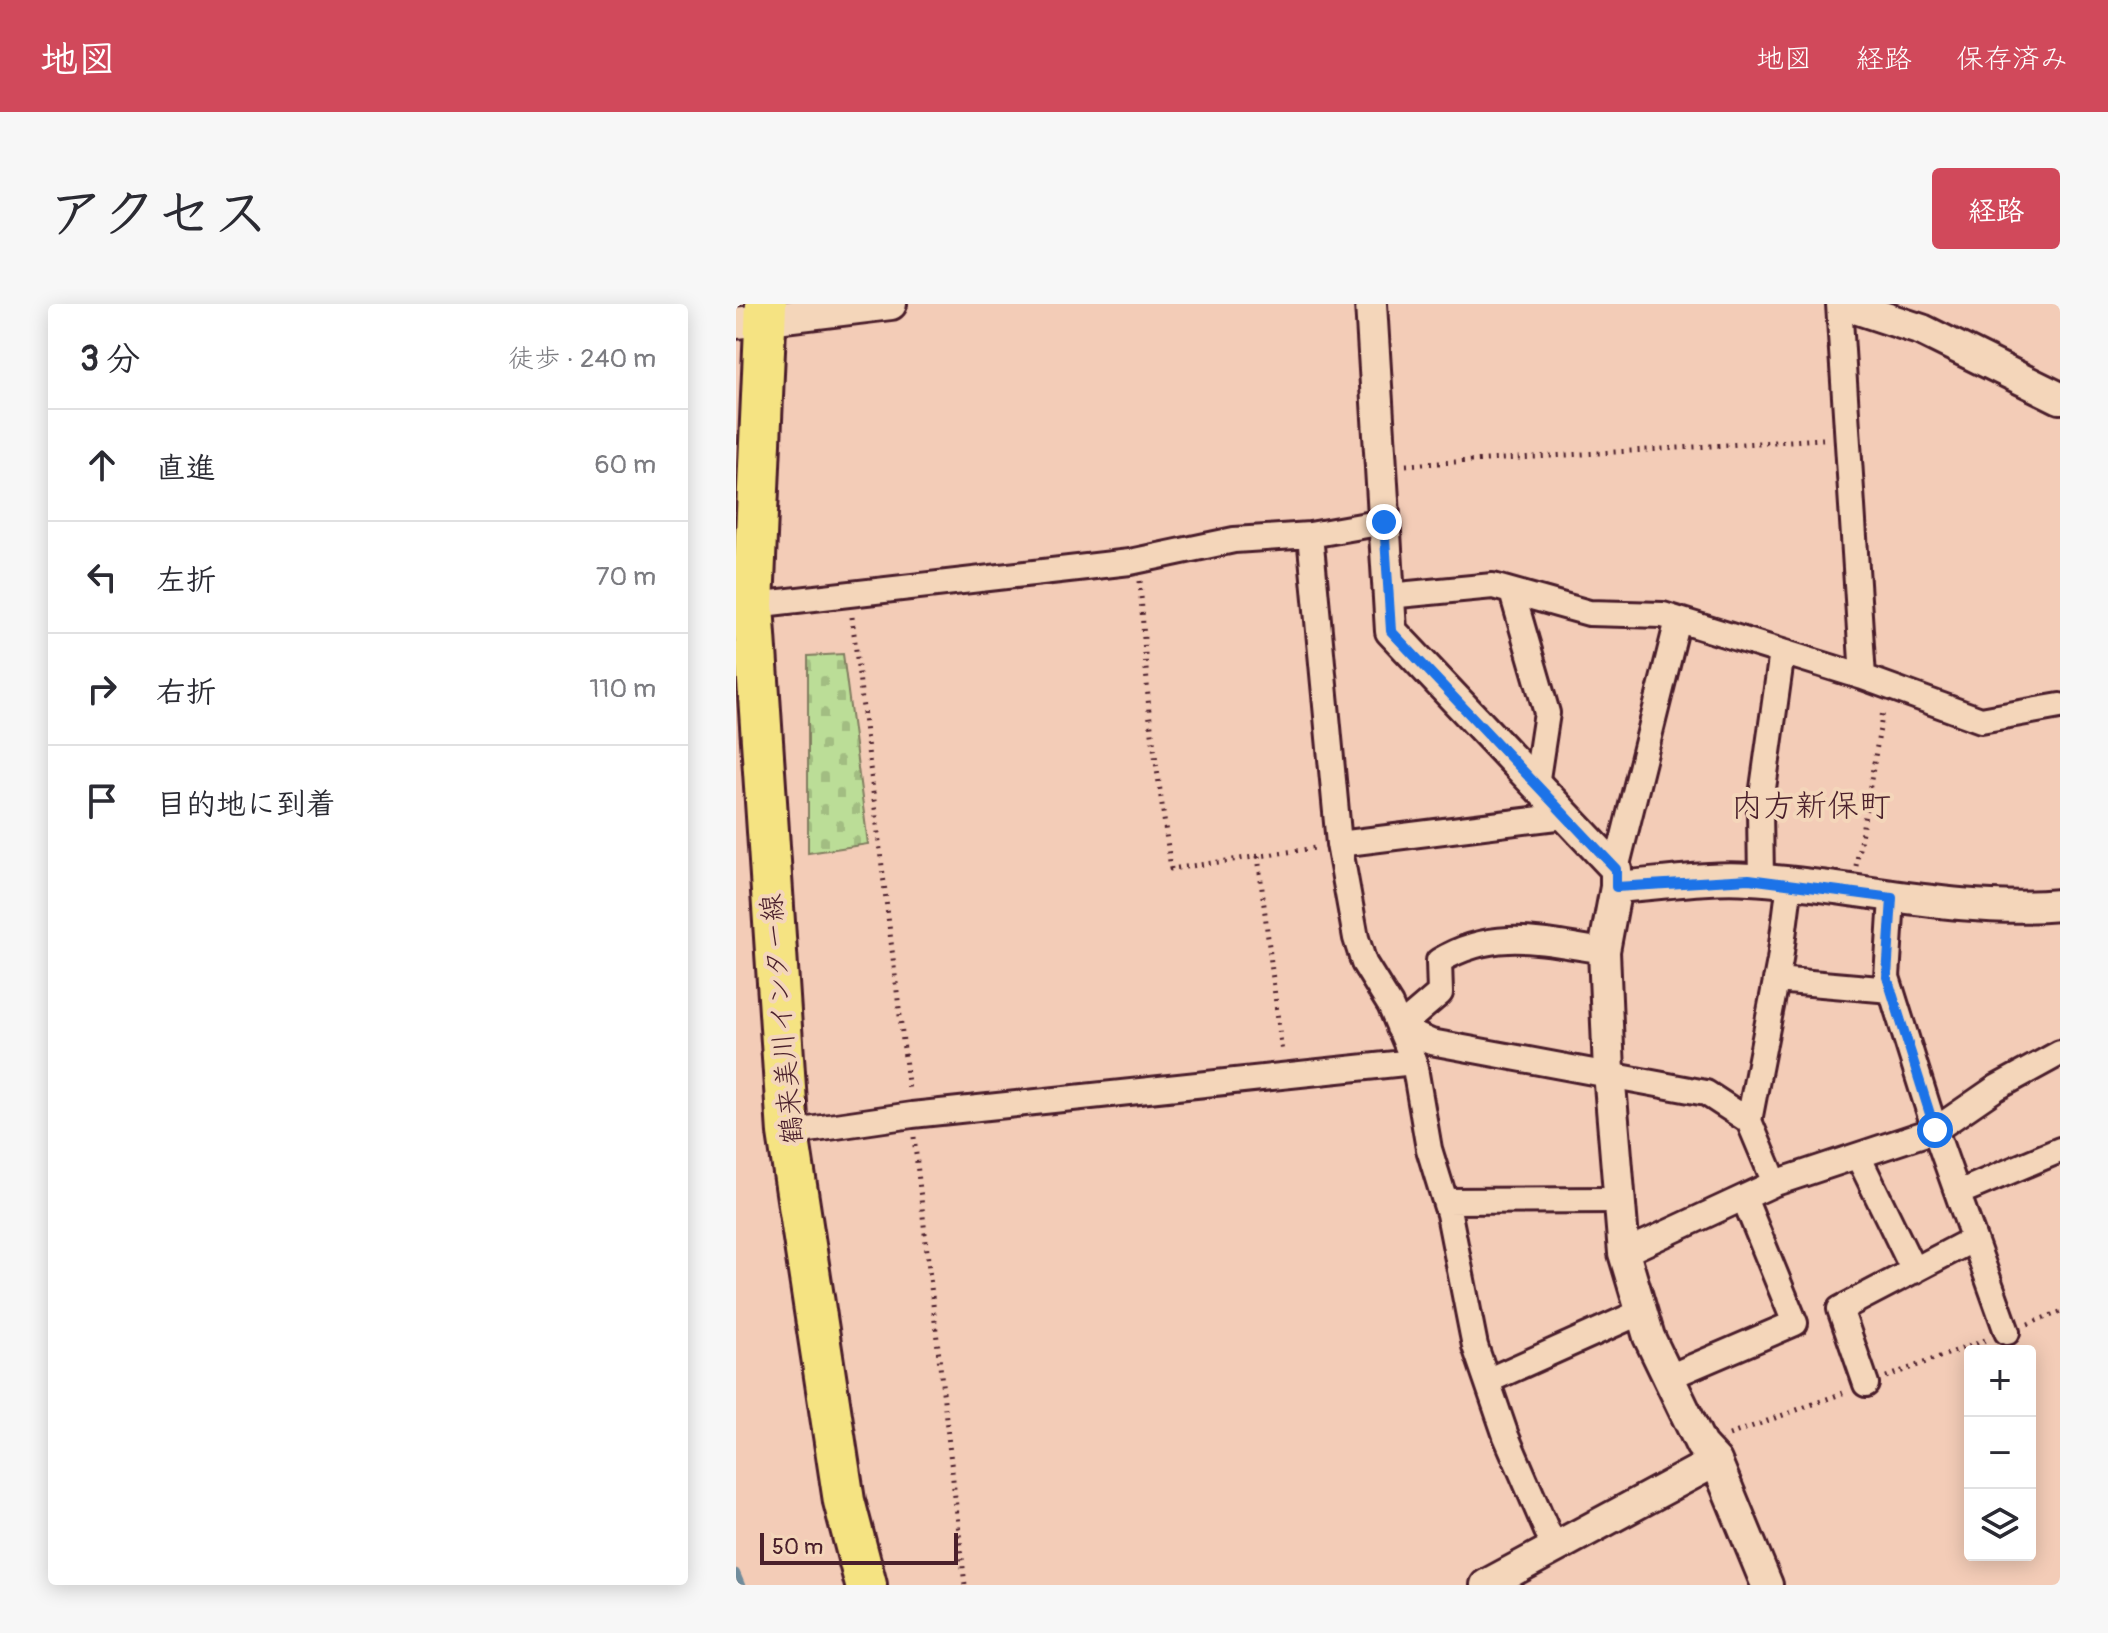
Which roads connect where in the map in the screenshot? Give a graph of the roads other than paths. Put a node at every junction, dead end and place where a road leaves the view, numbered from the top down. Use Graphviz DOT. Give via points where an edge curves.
graph roads {
  1 [pos="891,304"];
  2 [pos="1371,304"];
  3 [pos="1841,304"];
  4 [pos="756,316"];
  5 [pos="2060,398"];
  6 [pos="1384,522"];
  7 [pos="1310,535"];
  8 [pos="1512,592"];
  9 [pos="1388,596"];
  10 [pos="753,605"];
  11 [pos="1678,620"];
  12 [pos="1782,652"];
  13 [pos="1863,677"];
  14 [pos="2060,706"];
  15 [pos="1536,785"];
  16 [pos="1565,816"];
  17 [pos="1339,844"];
  18 [pos="1616,878"];
  19 [pos="1776,881"];
  20 [pos="1892,898"];
  21 [pos="2060,905"];
  22 [pos="1604,951"];
  23 [pos="1776,980"];
  24 [pos="1891,990"];
  25 [pos="1399,1028"];
  26 [pos="2060,1053"];
  27 [pos="1414,1062"];
  28 [pos="1609,1072"];
  29 [pos="1749,1121"];
  30 [pos="1935,1130"];
  31 [pos="788,1133"];
  32 [pos="2060,1150"];
  33 [pos="1858,1156"];
  34 [pos="1775,1183"];
  35 [pos="1958,1193"];
  36 [pos="1744,1198"];
  37 [pos="1619,1200"];
  38 [pos="1445,1201"];
  39 [pos="1974,1239"];
  40 [pos="1624,1253"];
  41 [pos="1914,1271"];
  42 [pos="1641,1312"];
  43 [pos="2007,1332"];
  44 [pos="1669,1377"];
  45 [pos="1487,1381"];
  46 [pos="1866,1384"];
  47 [pos="1716,1461"];
  48 [pos="1556,1545"];
  49 [pos="866,1585"];
  50 [pos="1486,1585"];
  51 [pos="1767,1585"];
  1 -- 4 [label="street"];
  2 -- 6 [label="street"];
  3 -- 5 [label="street" via="1922,330"];
  3 -- 13 [label="street"];
  4 -- 10 [label="main road, 鶴来美川インター線"];
  6 -- 7 [label="street"];
  6 -- 9 [label="street"];
  7 -- 10 [label="street" via="1234,540 1139,560"];
  7 -- 17 [label="street"];
  8 -- 9 [label="street" via="1493,586"];
  8 -- 11 [label="street" via="1589,613"];
  8 -- 15 [label="street" via="1547,713"];
  9 -- 15 [label="street" via="1391,631"];
  10 -- 31 [label="main road, 鶴来美川インター線"];
  11 -- 12 [label="street"];
  11 -- 18 [label="street"];
  12 -- 13 [label="street"];
  12 -- 19 [label="street" via="1760,810"];
  13 -- 14 [label="street" via="1981,720"];
  15 -- 16 [label="street"];
  16 -- 17 [label="street"];
  16 -- 18 [label="street"];
  17 -- 25 [label="street" via="1364,963"];
  18 -- 19 [label="street"];
  18 -- 22 [label="street"];
  19 -- 20 [label="street"];
  19 -- 23 [label="street"];
  20 -- 21 [label="street" via="2027,908"];
  20 -- 24 [label="street" via="1887,977"];
  22 -- 25 [label="street" via="1512,937 1462,947 1439,961 1440,993"];
  22 -- 28 [label="street"];
  23 -- 24 [label="street"];
  23 -- 29 [label="street"];
  24 -- 30 [label="street"];
  25 -- 27 [label="street"];
  25 -- 28 [label="street" via="1431,1042"];
  26 -- 30 [label="street"];
  27 -- 31 [label="street"];
  27 -- 38 [label="street" via="1429,1149"];
  28 -- 29 [label="street" via="1706,1093"];
  28 -- 37 [label="street"];
  29 -- 34 [label="street"];
  30 -- 33 [label="street"];
  30 -- 35 [label="street"];
  31 -- 49 [label="main road, 鶴来美川インター線" via="844,1501"];
  32 -- 35 [label="street"];
  33 -- 34 [label="street"];
  33 -- 41 [label="street"];
  34 -- 36 [label="street"];
  35 -- 39 [label="street"];
  36 -- 40 [label="street"];
  36 -- 44 [label="street" via="1795,1323"];
  37 -- 38 [label="street"];
  37 -- 40 [label="street"];
  38 -- 45 [label="street"];
  39 -- 41 [label="street"];
  39 -- 43 [label="street"];
  40 -- 42 [label="street"];
  41 -- 46 [label="street" via="1840,1309"];
  42 -- 44 [label="street"];
  42 -- 45 [label="street"];
  44 -- 47 [label="street" via="1701,1445"];
  45 -- 48 [label="street"];
  47 -- 48 [label="street"];
  47 -- 51 [label="street"];
  48 -- 50 [label="street"];
}
